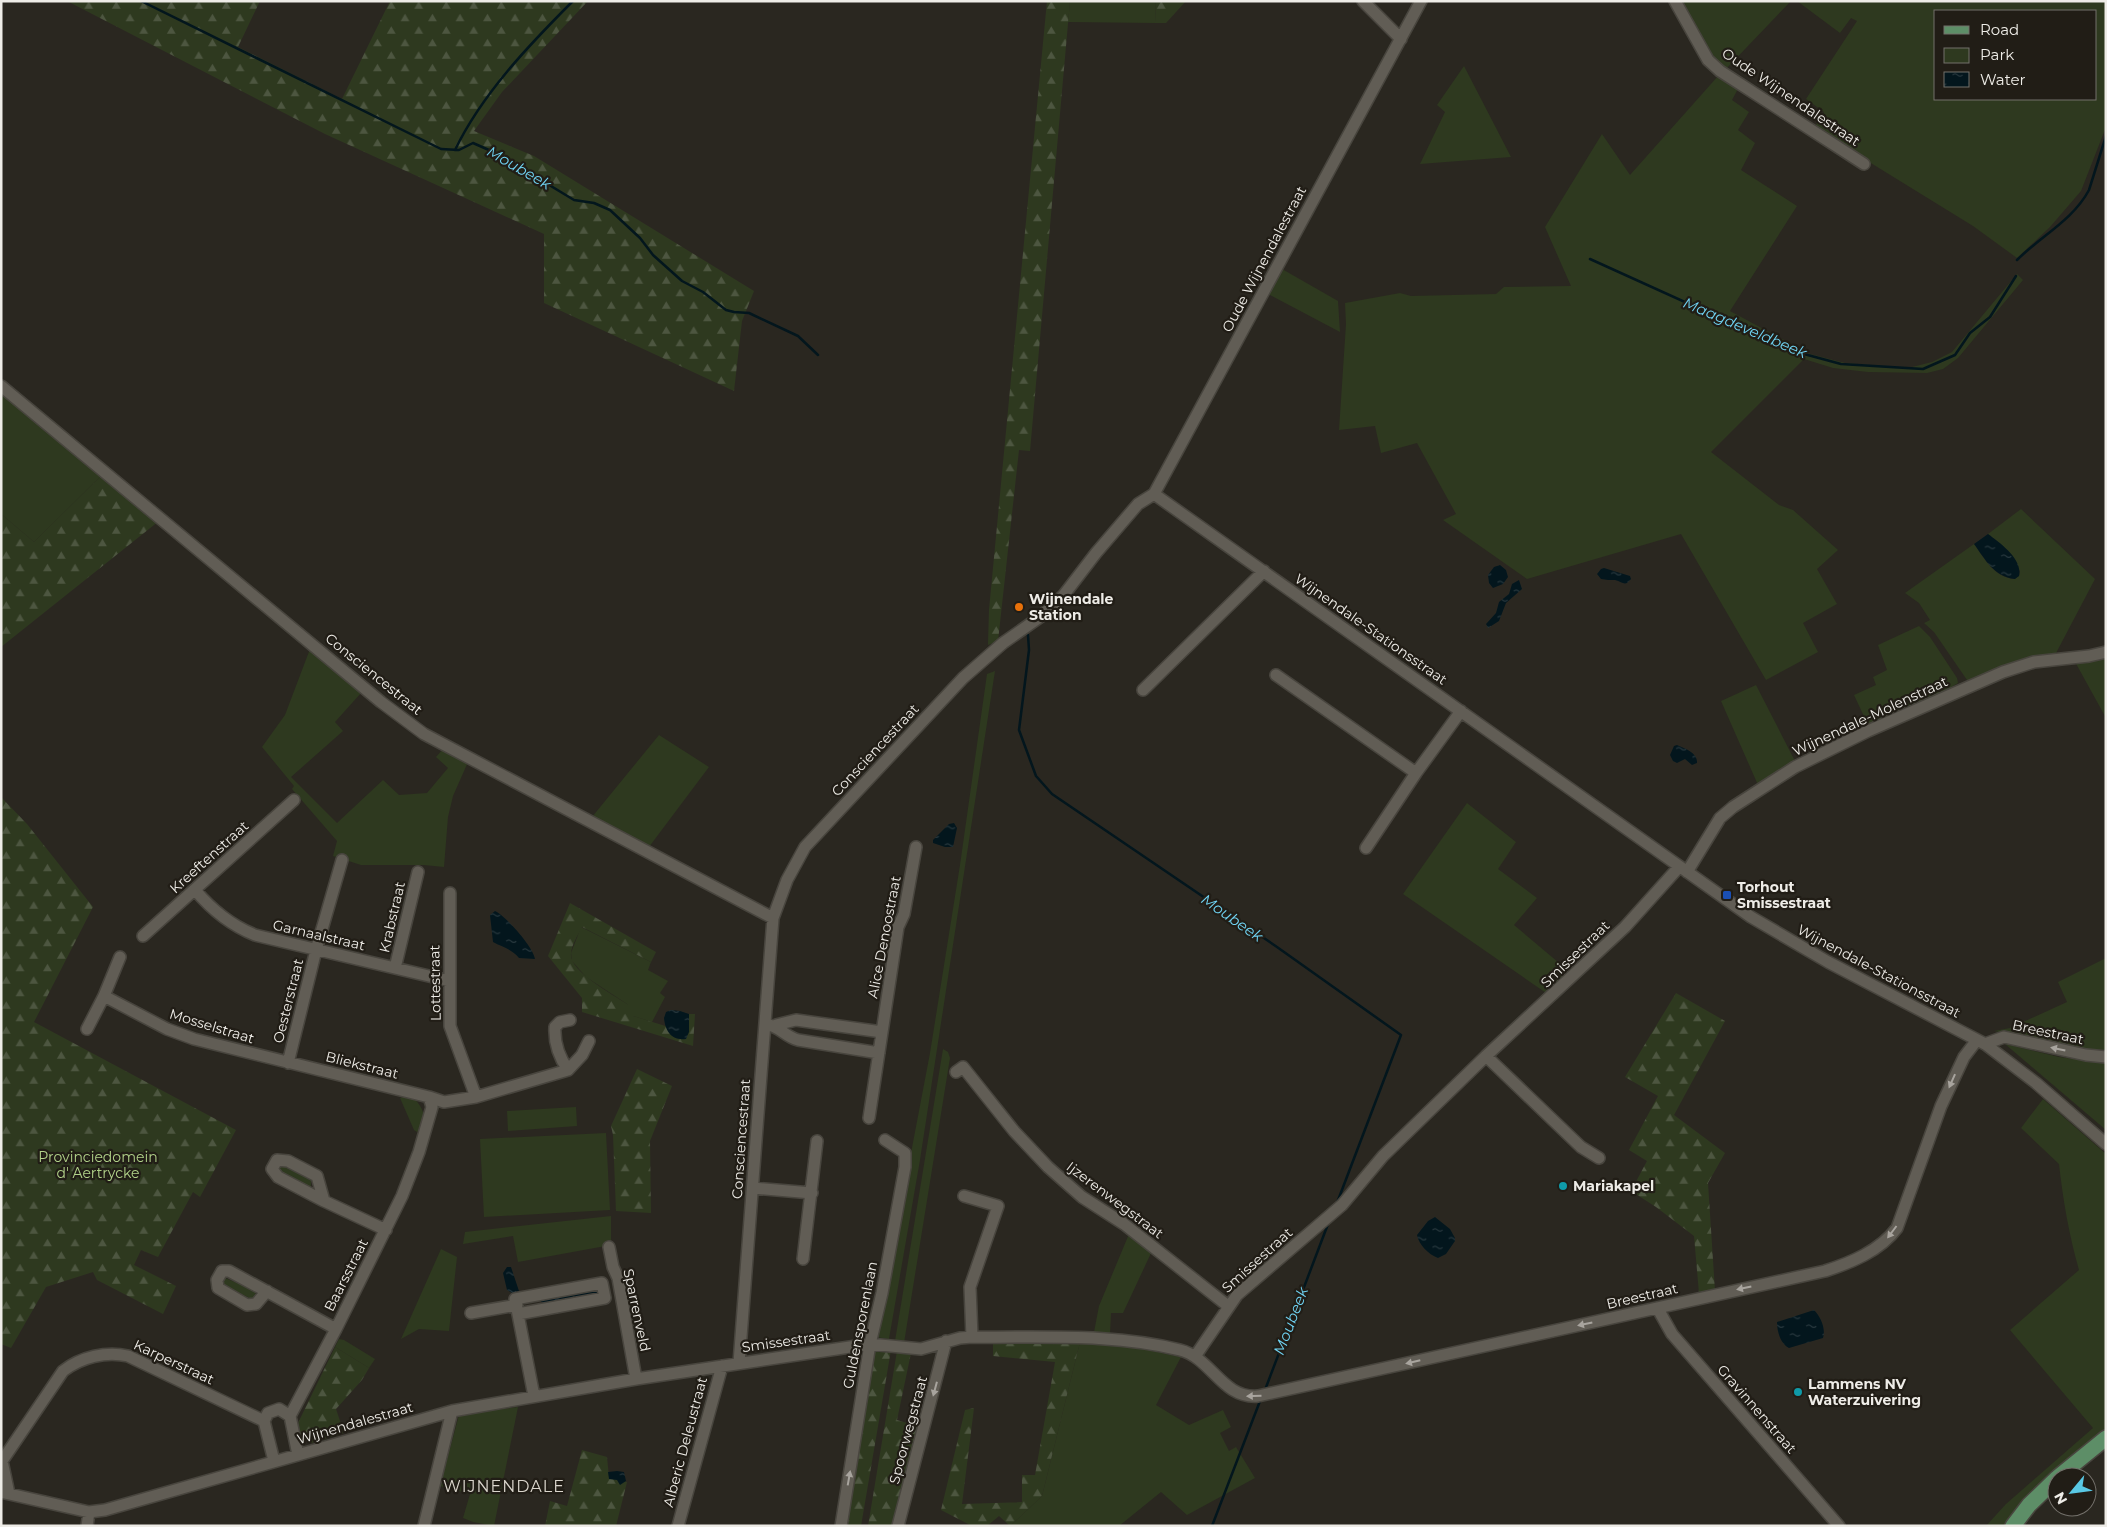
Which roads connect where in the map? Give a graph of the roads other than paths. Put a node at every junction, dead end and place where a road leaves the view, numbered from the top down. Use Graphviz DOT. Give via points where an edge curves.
graph roads {
  1 [pos="1363,1"];
  2 [pos="1421,1"];
  3 [pos="1674,1"];
  4 [pos="1400,39"];
  5 [pos="1864,164"];
  6 [pos="1,386"];
  7 [pos="1154,494"];
  8 [pos="1264,571"];
  9 [pos="2106,652"];
  10 [pos="1276,675"];
  11 [pos="1143,690"];
  12 [pos="1461,710"];
  13 [pos="1416,773"];
  14 [pos="294,800"];
  15 [pos="916,847"];
  16 [pos="1366,848"];
  17 [pos="342,860"];
  18 [pos="1683,869"];
  19 [pos="418,872"];
  20 [pos="195,890"];
  21 [pos="450,893"];
  22 [pos="774,918"];
  23 [pos="143,936"];
  24 [pos="316,950"];
  25 [pos="120,957"];
  26 [pos="395,968"];
  27 [pos="450,981"];
  28 [pos="104,996"];
  29 [pos="570,1020"];
  30 [pos="771,1025"];
  31 [pos="87,1030"];
  32 [pos="882,1032"];
  33 [pos="589,1041"];
  34 [pos="1981,1042"];
  35 [pos="879,1053"];
  36 [pos="1486,1056"];
  37 [pos="2106,1057"];
  38 [pos="288,1063"];
  39 [pos="568,1070"];
  40 [pos="956,1072"];
  41 [pos="476,1097"];
  42 [pos="430,1102"];
  43 [pos="869,1118"];
  44 [pos="885,1140"];
  45 [pos="817,1141"];
  46 [pos="2106,1144"];
  47 [pos="1598,1158"];
  48 [pos="753,1188"];
  49 [pos="812,1193"];
  50 [pos="964,1196"];
  51 [pos="324,1201"];
  52 [pos="386,1230"];
  53 [pos="609,1247"];
  54 [pos="803,1259"];
  55 [pos="267,1291"];
  56 [pos="1228,1306"];
  57 [pos="1658,1308"];
  58 [pos="518,1309"];
  59 [pos="471,1313"];
  60 [pos="336,1329"];
  61 [pos="972,1337"];
  62 [pos="946,1341"];
  63 [pos="872,1344"];
  64 [pos="1196,1355"];
  65 [pos="739,1363"];
  66 [pos="722,1366"];
  67 [pos="636,1379"];
  68 [pos="534,1396"];
  69 [pos="452,1411"];
  70 [pos="290,1416"];
  71 [pos="264,1421"];
  72 [pos="2106,1438"];
  73 [pos="298,1455"];
  74 [pos="274,1461"];
  75 [pos="2070,1467"];
  76 [pos="2047,1487"];
  77 [pos="5,1493"];
  78 [pos="89,1512"];
  79 [pos="87,1526"];
  80 [pos="424,1526"];
  81 [pos="678,1526"];
  82 [pos="841,1526"];
  83 [pos="898,1526"];
  84 [pos="1839,1526"];
  85 [pos="2013,1526"];
  1 -- 4 [label="street"];
  2 -- 4 [label="street, Oude Wijnendalestraat"];
  3 -- 5 [label="street, Oude Wijnendalestraat" via="1708,60 1720,71"];
  4 -- 7 [label="street, Oude Wijnendalestraat"];
  6 -- 22 [label="street, Consciencestraat" via="381,702 424,734"];
  7 -- 8 [label="street, Wijnendale-Stationsstraat"];
  7 -- 22 [label="street, Consciencestraat" via="1138,504 1063,596 962,678 805,847 787,880"];
  8 -- 11 [label="street"];
  8 -- 12 [label="street, Wijnendale-Stationsstraat"];
  9 -- 18 [label="street, Wijnendale-Molenstraat" via="2034,662 2003,672 1795,766 1720,818"];
  10 -- 13 [label="street"];
  12 -- 13 [label="street"];
  12 -- 18 [label="street, Wijnendale-Stationsstraat"];
  13 -- 16 [label="street"];
  14 -- 20 [label="street, Kreeftenstraat"];
  15 -- 32 [label="street, Alice Denoostraat" via="904,914 898,927"];
  17 -- 24 [label="street, Oesterstraat"];
  18 -- 34 [label="street, Wijnendale-Stationsstraat" via="1751,917 1828,962"];
  18 -- 36 [label="street, Smissestraat"];
  19 -- 26 [label="street, Krabstraat"];
  20 -- 23 [label="street, Kreeftenstraat"];
  20 -- 24 [label="street, Garnaalstraat" via="238,928"];
  21 -- 27 [label="street, Lottestraat"];
  22 -- 30 [label="street, Consciencestraat"];
  24 -- 26 [label="street, Garnaalstraat"];
  24 -- 38 [label="street, Oesterstraat"];
  25 -- 28 [label="street"];
  26 -- 27 [label="street, Garnaalstraat"];
  27 -- 41 [label="street, Lottestraat" via="450,1026"];
  28 -- 31 [label="street"];
  28 -- 38 [label="street, Mosselstraat" via="167,1029 194,1039"];
  29 -- 39 [label="street" via="555,1027 554,1038"];
  30 -- 32 [label="street" via="796,1020"];
  30 -- 35 [label="street" via="792,1038"];
  30 -- 48 [label="street, Consciencestraat"];
  32 -- 35 [label="street, Alice Denoostraat"];
  33 -- 39 [label="street" via="582,1055"];
  37 -- 34 [label="street, Breestraat, one-way" via="2004,1037"];
  34 -- 46 [label="street, Wijnendale-Stationsstraat" via="2036,1082"];
  34 -- 57 [label="street, Breestraat, one-way" via="1964,1057 1941,1106 1896,1228 1884,1242 1856,1259 1825,1271"];
  35 -- 43 [label="street, Alice Denoostraat"];
  36 -- 47 [label="street" via="1581,1147"];
  36 -- 56 [label="street, Smissestraat" via="1383,1156 1342,1205"];
  38 -- 42 [label="street, Bliekstraat"];
  39 -- 41 [label="street, Bliekstraat"];
  40 -- 56 [label="street, Ijzerenwegstraat" via="963,1067 1030,1150 1082,1197 1124,1224"];
  41 -- 42 [label="street, Bliekstraat"];
  42 -- 52 [label="street, Baarsstraat" via="419,1152"];
  44 -- 63 [label="street, Guldensporenlaan" via="905,1153 905,1167"];
  45 -- 49 [label="street"];
  48 -- 49 [label="street"];
  48 -- 65 [label="street, Consciencestraat"];
  49 -- 54 [label="street"];
  50 -- 61 [label="street" via="998,1206 970,1287"];
  51 -- 52 [label="street"];
  52 -- 60 [label="street, Baarsstraat"];
  53 -- 67 [label="street, Sparrenveld" via="618,1278"];
  55 -- 60 [label="street"];
  56 -- 64 [label="street, Smissestraat"];
  57 -- 64 [label="street, Breestraat, one-way" via="1258,1396 1241,1395 1227,1388"];
  57 -- 84 [label="street, Gravinnenstraat" via="1672,1334"];
  58 -- 58 [label="street, Sparrenveld" via="516,1299 602,1283 605,1298"];
  58 -- 59 [label="street, Sparrenveld"];
  58 -- 68 [label="street"];
  60 -- 70 [label="street, Baarsstraat"];
  61 -- 62 [label="street, Smissestraat"];
  61 -- 64 [label="street, Smissestraat" via="1113,1338"];
  62 -- 63 [label="street, Smissestraat" via="912,1350"];
  62 -- 83 [label="street, Spoorwegstraat, one-way"];
  63 -- 65 [label="street, Smissestraat"];
  82 -- 63 [label="street, Guldensporenlaan, one-way"];
  65 -- 66 [label="street, Smissestraat"];
  66 -- 67 [label="street, Wijnendalestraat"];
  66 -- 81 [label="street, Alberic Deleustraat"];
  67 -- 68 [label="street, Wijnendalestraat"];
  68 -- 69 [label="street, Wijnendalestraat"];
  69 -- 73 [label="street, Wijnendalestraat"];
  69 -- 80 [label="street"];
  70 -- 71 [label="street" via="279,1409 268,1413"];
  70 -- 73 [label="street"];
  71 -- 74 [label="street"];
  71 -- 77 [label="street, Karperstraat" via="128,1356 104,1353 69,1366 57,1379 2,1461"];
  72 -- 75 [label="main road"];
  73 -- 74 [label="street, Wijnendalestraat"];
  74 -- 78 [label="street, Wijnendalestraat"];
  76 -- 85 [label="main road"];
  77 -- 78 [label="street, Wijnendalestraat"];
  78 -- 79 [label="street"];
}
